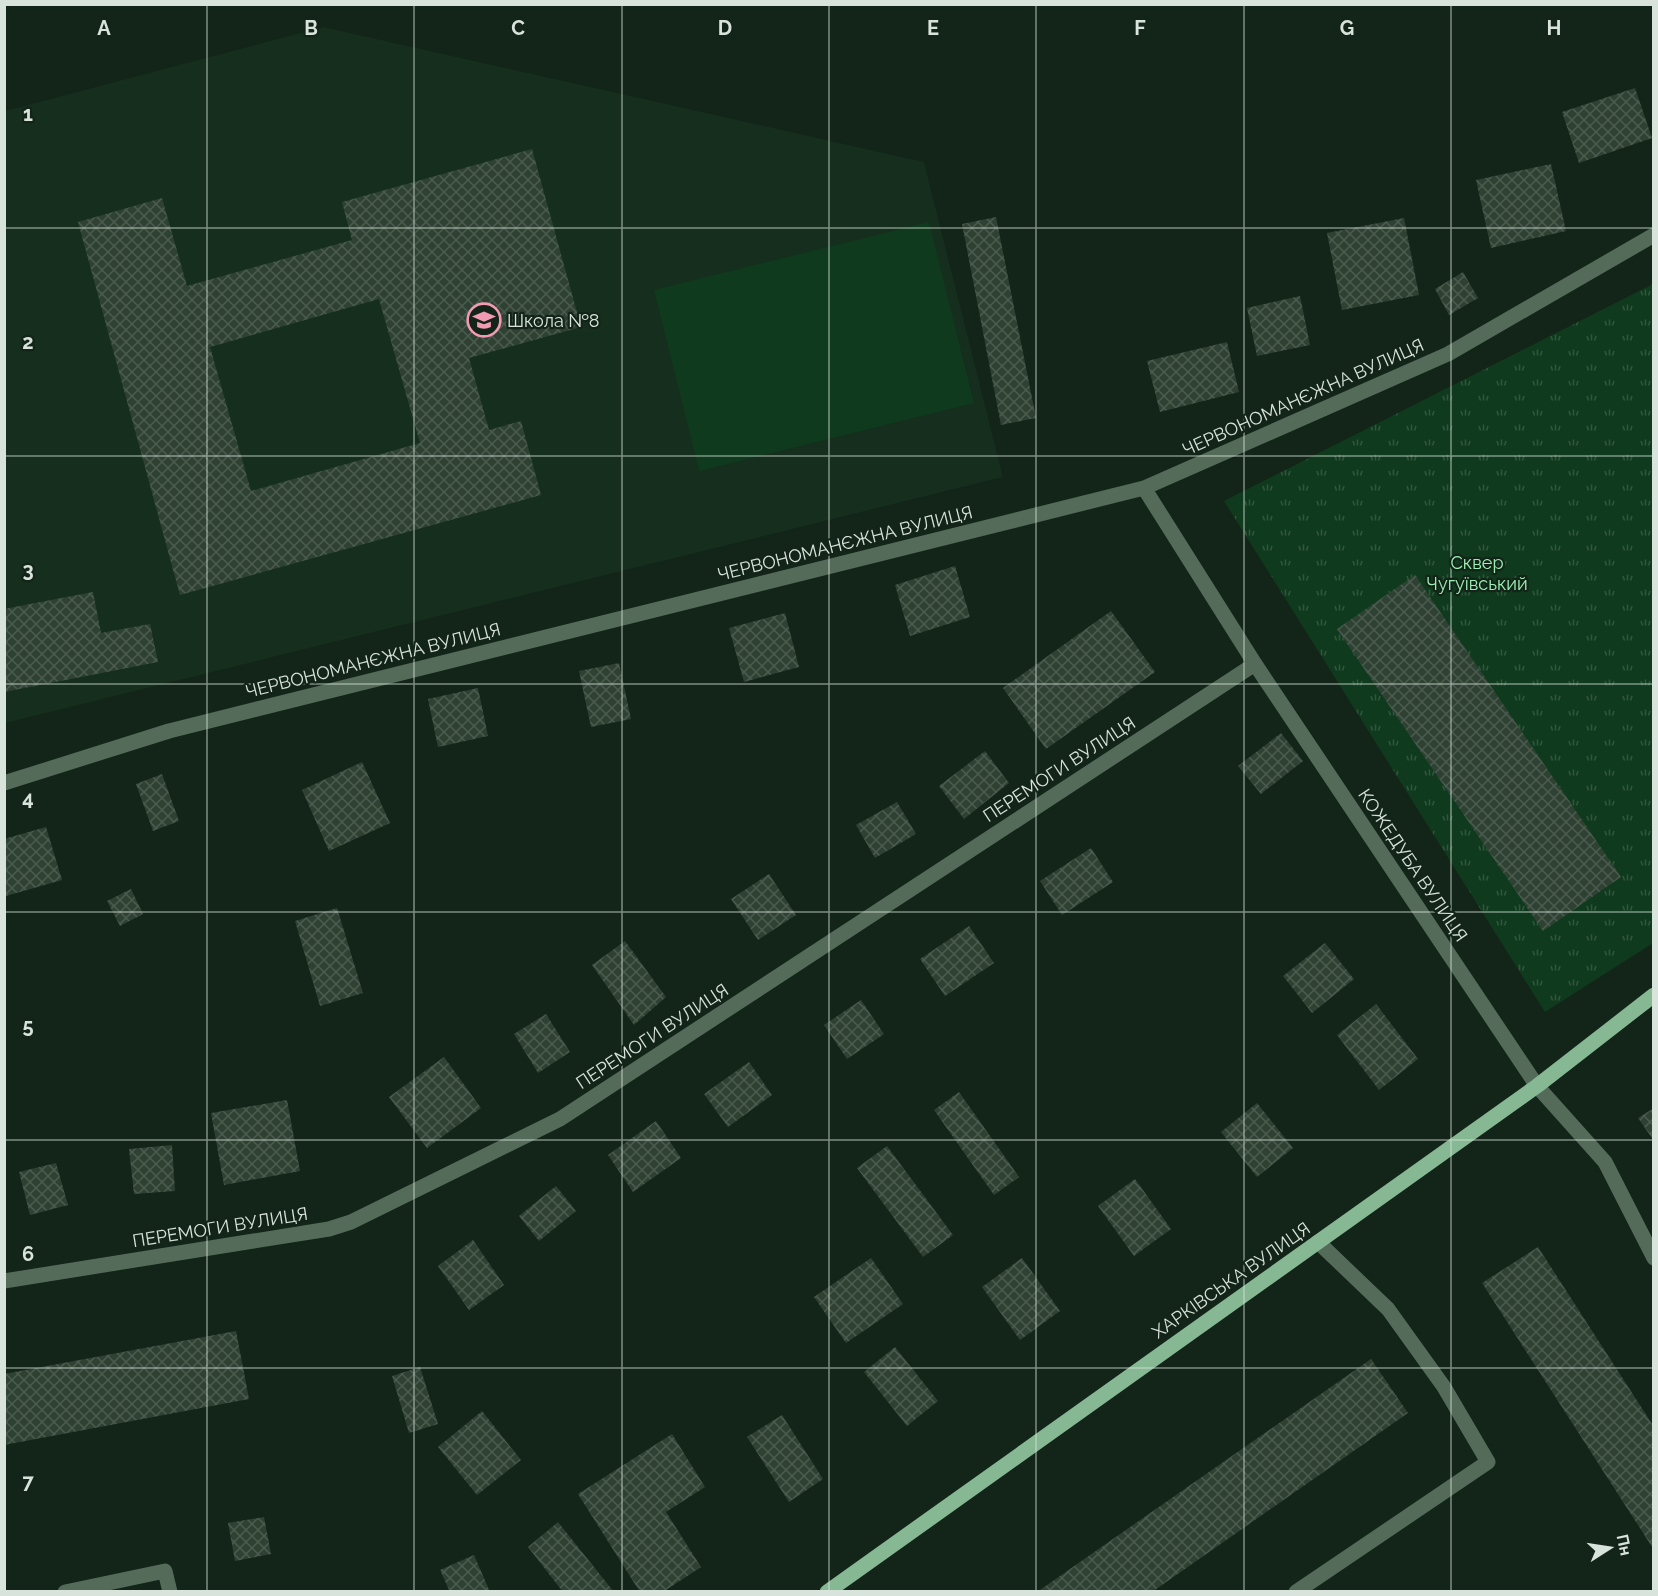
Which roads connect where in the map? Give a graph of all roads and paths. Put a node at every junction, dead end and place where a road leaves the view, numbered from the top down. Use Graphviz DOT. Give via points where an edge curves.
graph roads {
  1 [pos="1653,235"];
  2 [pos="1144,488"];
  3 [pos="1255,664"];
  4 [pos="4,783"];
  5 [pos="1653,995"];
  6 [pos="1537,1086"];
  7 [pos="1318,1242"];
  8 [pos="1653,1258"];
  9 [pos="4,1281"];
  10 [pos="65,1592"];
  11 [pos="170,1592"];
  12 [pos="827,1592"];
  13 [pos="1296,1592"];
  1 -- 2 [label="street, ЧЕРВОНОМАНЄЖНА ВУЛИЦЯ" via="1449,354"];
  2 -- 3 [label="street, КОЖЕДУБА ВУЛИЦЯ"];
  2 -- 4 [label="street, ЧЕРВОНОМАНЄЖНА ВУЛИЦЯ" via="169,731"];
  3 -- 6 [label="street, КОЖЕДУБА ВУЛИЦЯ"];
  3 -- 9 [label="street, ПЕРЕМОГИ ВУЛИЦЯ" via="560,1119 351,1222 329,1229"];
  5 -- 6 [label="main road, ХАРКІВСЬКА ВУЛИЦЯ"];
  6 -- 7 [label="main road, ХАРКІВСЬКА ВУЛИЦЯ"];
  6 -- 8 [label="street, КОЖЕДУБА ВУЛИЦЯ" via="1605,1162"];
  7 -- 12 [label="main road, ХАРКІВСЬКА ВУЛИЦЯ"];
  7 -- 13 [label="street" via="1388,1309 1444,1387 1488,1462"];
  10 -- 11 [label="street" via="165,1571"];
}
